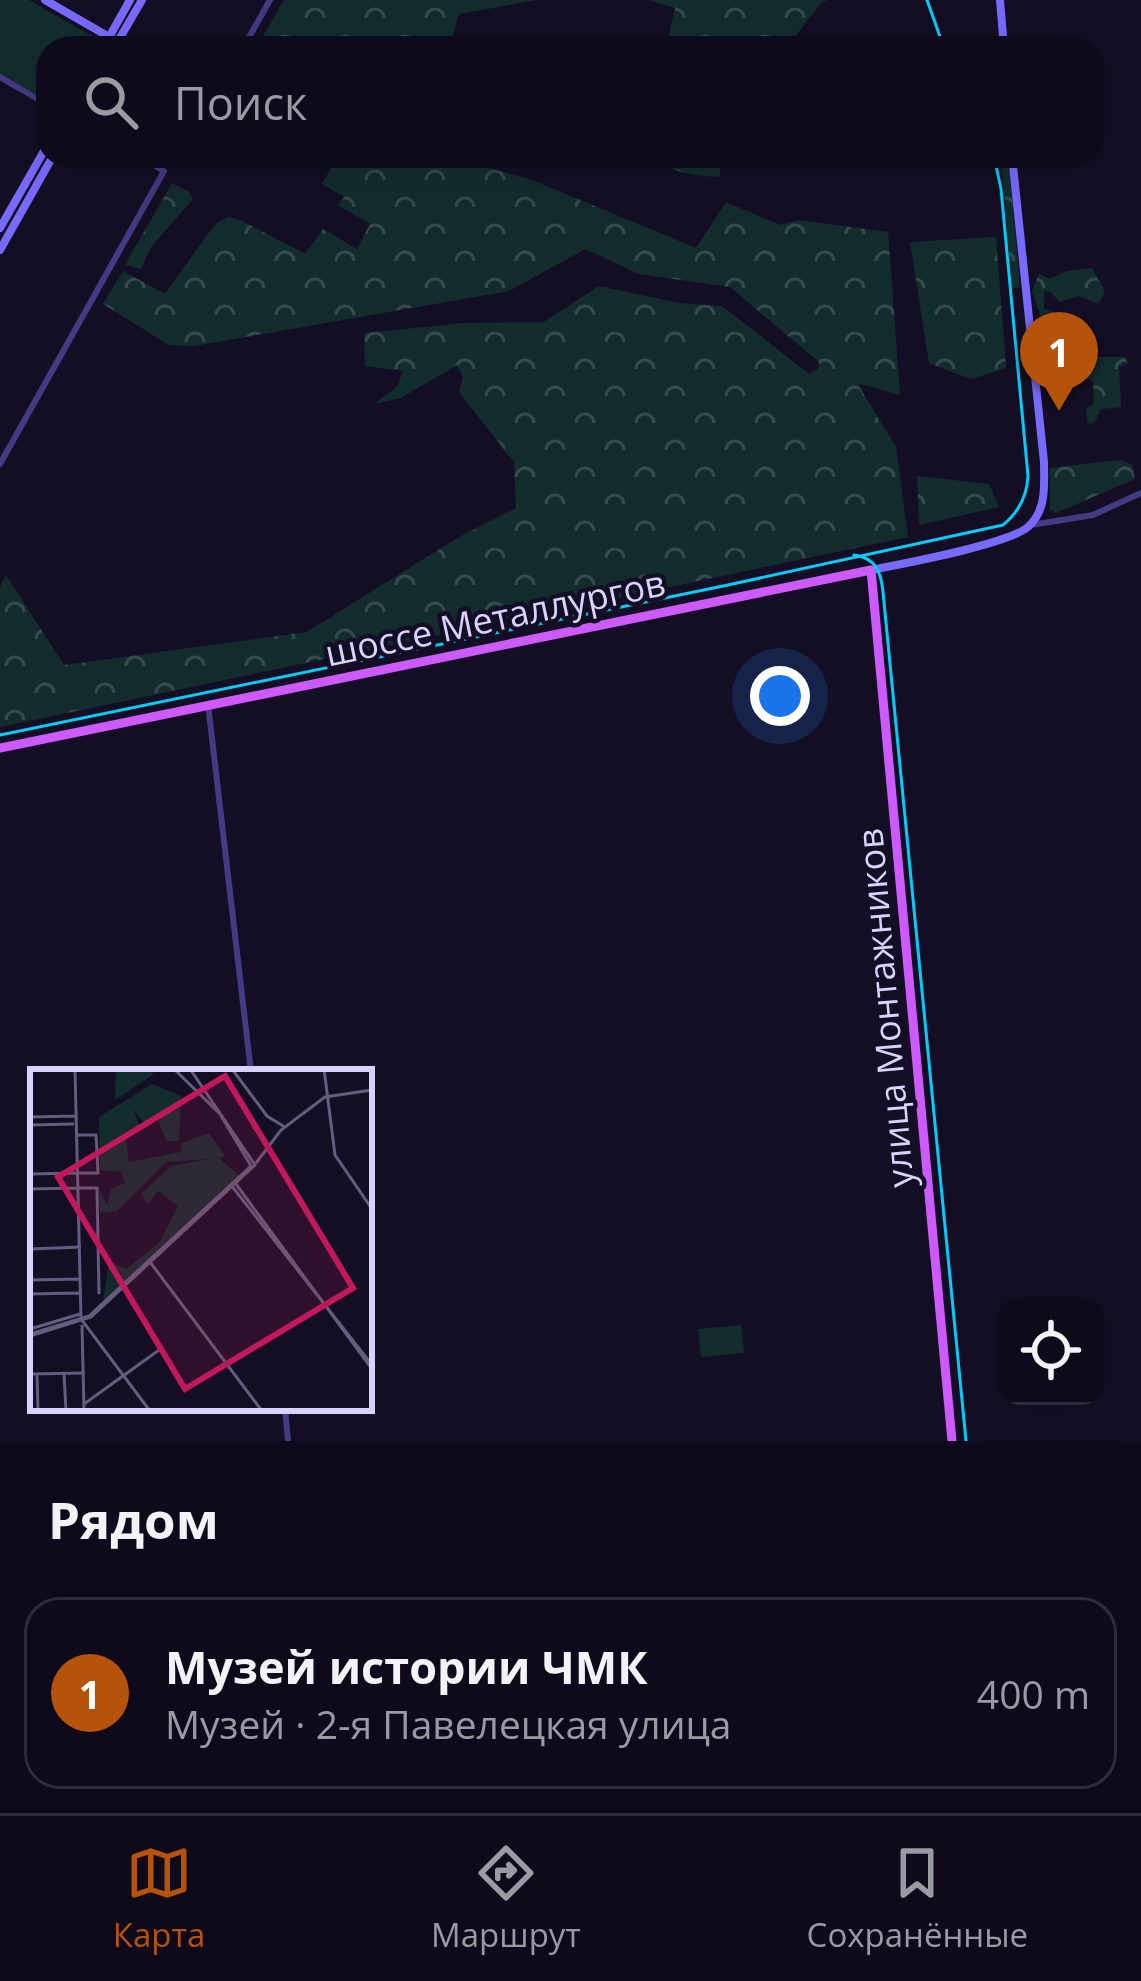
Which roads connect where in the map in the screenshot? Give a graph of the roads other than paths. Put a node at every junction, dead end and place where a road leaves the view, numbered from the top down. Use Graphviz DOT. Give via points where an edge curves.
graph roads {
  1 [pos="45,0"];
  2 [pos="130,0"];
  3 [pos="142,0"];
  4 [pos="270,0"];
  5 [pos="1000,0"];
  6 [pos="104,36"];
  7 [pos="116,36"];
  8 [pos="118,36"];
  9 [pos="250,36"];
  10 [pos="1003,36"];
  11 [pos="0,77"];
  12 [pos="36,98"];
  13 [pos="36,165"];
  14 [pos="46,168"];
  15 [pos="159,168"];
  16 [pos="1013,168"];
  17 [pos="0,228"];
  18 [pos="0,250"];
  19 [pos="0,464"];
  20 [pos="1141,493"];
  21 [pos="1031,525"];
  22 [pos="871,570"];
  23 [pos="208,704"];
  24 [pos="0,748"];
  25 [pos="251,1069"];
  26 [pos="285,1411"];
  27 [pos="288,1441"];
  28 [pos="952,1441"];
  1 -- 6 [label="main road"];
  2 -- 7 [label="main road"];
  3 -- 8 [label="main road"];
  4 -- 9 [label="street"];
  5 -- 10 [label="main road"];
  11 -- 12 [label="street"];
  13 -- 17 [label="main road"];
  14 -- 18 [label="main road"];
  15 -- 19 [label="street" via="164,171"];
  16 -- 21 [label="main road" via="1044,462 1042,506"];
  20 -- 21 [label="street" via="1093,515"];
  21 -- 22 [label="main road, шоссе Металлургов" via="1001,541"];
  22 -- 23 [label="main road, шоссе Металлургов"];
  22 -- 28 [label="main road, улица Монтажников"];
  23 -- 24 [label="main road, шоссе Металлургов"];
  23 -- 25 [label="street"];
  26 -- 27 [label="street"];
}
